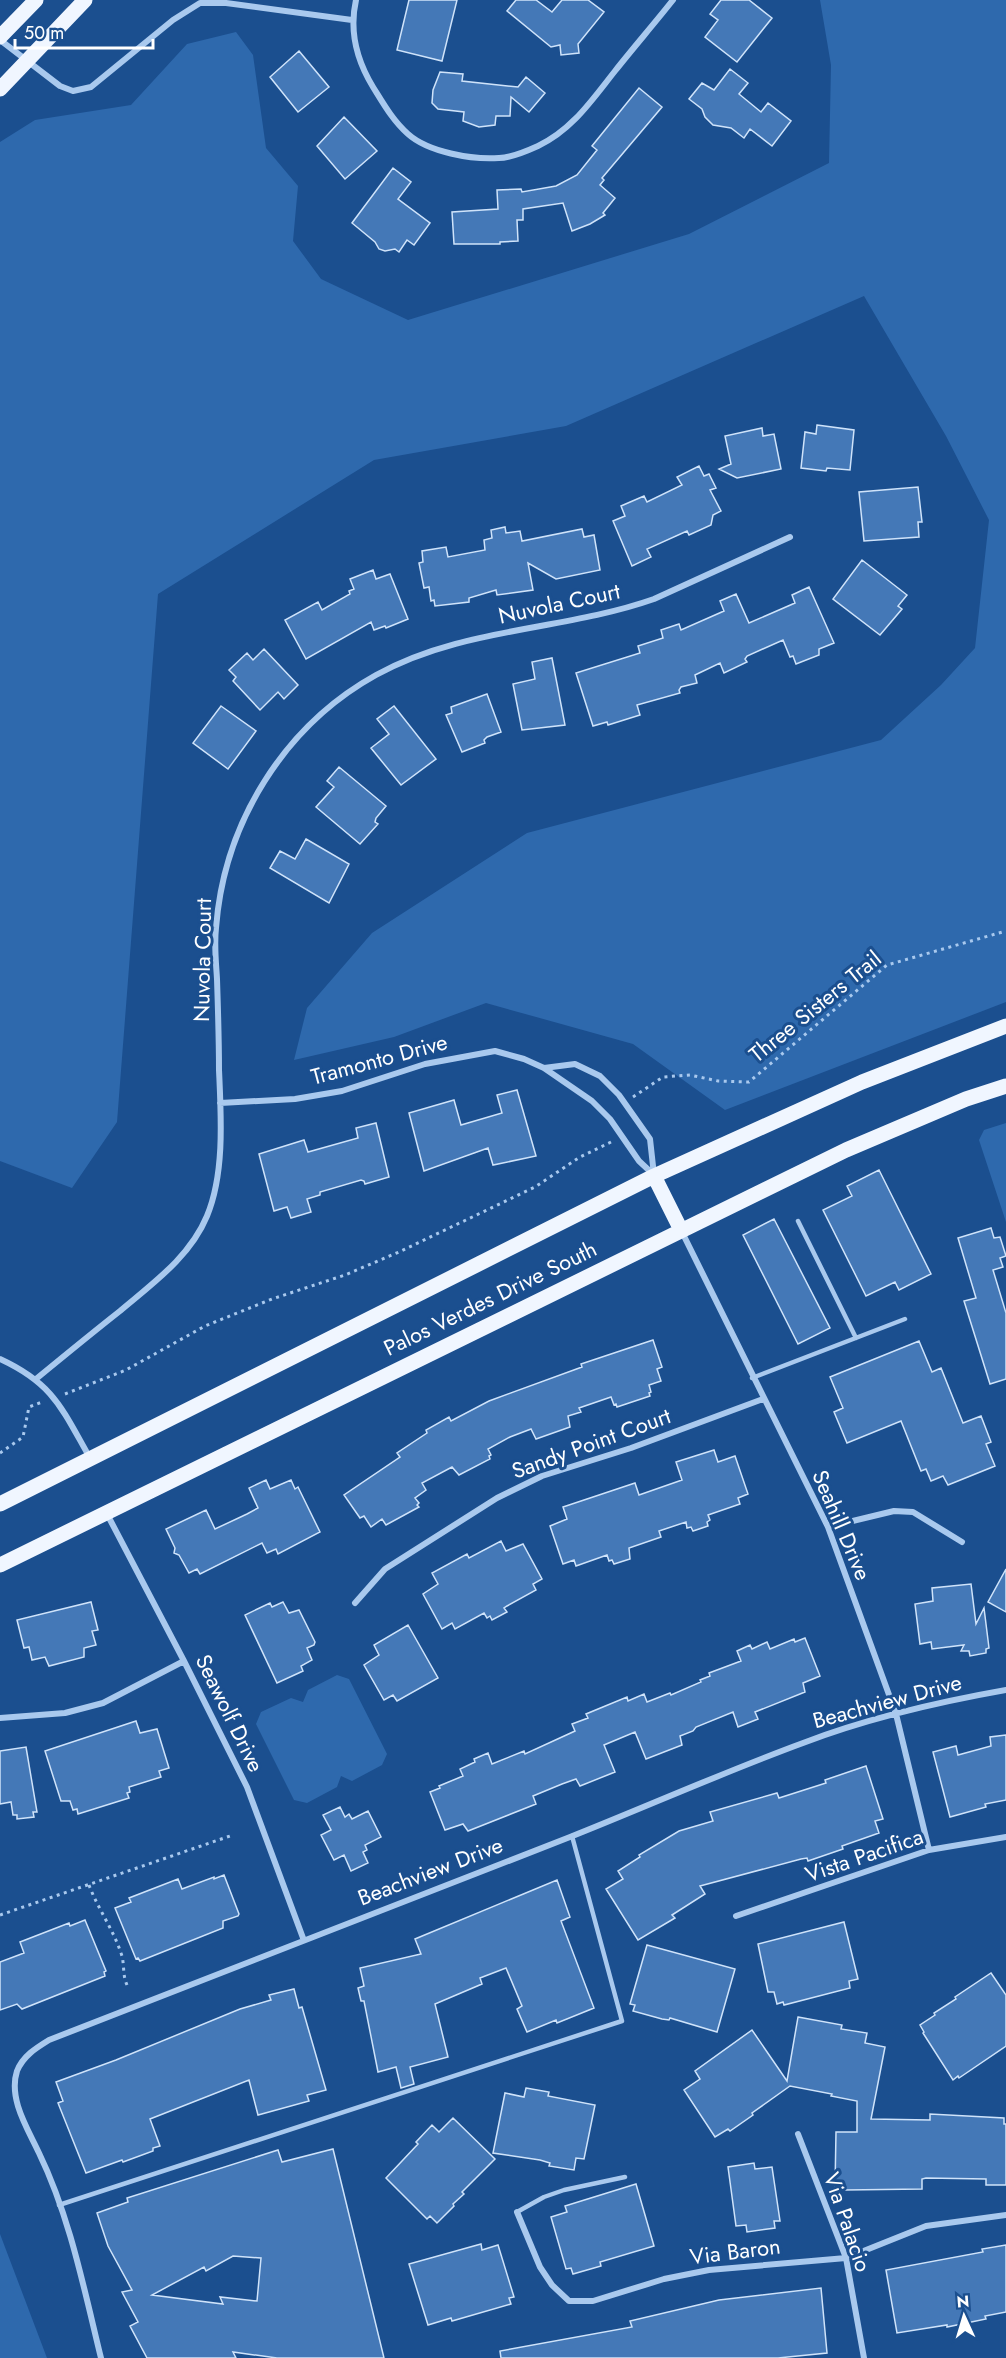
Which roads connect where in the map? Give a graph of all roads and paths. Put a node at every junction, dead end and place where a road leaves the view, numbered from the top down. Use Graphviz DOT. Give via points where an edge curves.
graph roads {
  1 [pos="36,0"];
  2 [pos="86,0"];
  3 [pos="357,0"];
  4 [pos="673,0"];
  5 [pos="352,20"];
  6 [pos="0,39"];
  7 [pos="26,62"];
  8 [pos="0,89"];
  9 [pos="790,537"];
  10 [pos="1006,931"];
  11 [pos="1006,1026"];
  12 [pos="544,1068"];
  13 [pos="1006,1086"];
  14 [pos="220,1103"];
  15 [pos="633,1114"];
  16 [pos="623,1137"];
  17 [pos="654,1176"];
  18 [pos="798,1221"];
  19 [pos="681,1230"];
  20 [pos="905,1319"];
  21 [pos="856,1338"];
  22 [pos="0,1359"];
  23 [pos="752,1378"];
  24 [pos="36,1379"];
  25 [pos="56,1398"];
  26 [pos="762,1399"];
  27 [pos="0,1453"];
  28 [pos="90,1458"];
  29 [pos="0,1504"];
  30 [pos="106,1512"];
  31 [pos="828,1527"];
  32 [pos="962,1542"];
  33 [pos="0,1565"];
  34 [pos="355,1603"];
  35 [pos="184,1661"];
  36 [pos="1006,1690"];
  37 [pos="896,1714"];
  38 [pos="0,1718"];
  39 [pos="230,1836"];
  40 [pos="572,1836"];
  41 [pos="1006,1837"];
  42 [pos="929,1850"];
  43 [pos="89,1885"];
  44 [pos="0,1915"];
  45 [pos="736,1916"];
  46 [pos="303,1938"];
  47 [pos="127,1985"];
  48 [pos="798,2134"];
  49 [pos="625,2177"];
  50 [pos="59,2205"];
  51 [pos="517,2212"];
  52 [pos="1006,2215"];
  53 [pos="846,2258"];
  54 [pos="100,2358"];
  55 [pos="864,2358"];
  1 -- 6 [label="main road"];
  2 -- 7 [label="main road"];
  3 -- 5 [label="street"];
  4 -- 5 [label="street" via="582,113 562,132 536,147 500,159 438,150 409,135 387,111 367,76 356,48"];
  5 -- 7 [label="street" via="200,3 91,87 73,91"];
  6 -- 7 [label="street"];
  7 -- 8 [label="main road"];
  9 -- 14 [label="street, Nuvola Court" via="632,607 452,644 417,656 341,696 312,721 269,773 247,813 230,852 220,891 216,930"];
  10 -- 15 [label="path, Three Sisters Trail" via="887,965 748,1082 690,1075 663,1077 630,1099"];
  11 -- 17 [label="main road, Palos Verdes Drive South" via="862,1082"];
  12 -- 14 [label="street, Tramonto Drive" via="495,1051 426,1064 342,1091 295,1099"];
  12 -- 15 [label="street, Tramonto Drive" via="575,1064 600,1076"];
  12 -- 16 [label="street, Tramonto Drive" via="592,1101"];
  13 -- 19 [label="main road, Palos Verdes Drive South" via="902,1125"];
  14 -- 24 [label="street, Nuvola Court" via="221,1146 215,1185 208,1215 191,1244 171,1269"];
  15 -- 17 [label="street, Tramonto Drive" via="650,1139"];
  16 -- 17 [label="street, Tramonto Drive"];
  16 -- 25 [label="path" via="580,1156 535,1187 399,1252 205,1326 126,1370"];
  17 -- 19 [label="main road"];
  17 -- 28 [label="main road, Palos Verdes Drive South"];
  18 -- 21 [label="lane"];
  19 -- 23 [label="street, Seahill Drive"];
  19 -- 30 [label="main road, Palos Verdes Drive South"];
  20 -- 21 [label="lane"];
  21 -- 23 [label="lane"];
  22 -- 24 [label="street"];
  23 -- 26 [label="street, Seahill Drive"];
  24 -- 25 [label="street"];
  25 -- 27 [label="path" via="29,1407 23,1437"];
  25 -- 28 [label="street"];
  26 -- 31 [label="street, Seahill Drive"];
  26 -- 34 [label="street, Sandy Point Court" via="542,1476 497,1498 385,1569"];
  28 -- 29 [label="main road, Palos Verdes Drive South"];
  30 -- 33 [label="main road, Palos Verdes Drive South"];
  30 -- 35 [label="street, Seawolf Drive"];
  31 -- 32 [label="street" via="894,1511 913,1512"];
  31 -- 37 [label="street, Seahill Drive"];
  35 -- 38 [label="street" via="103,1703 65,1713"];
  35 -- 46 [label="street, Seawolf Drive" via="247,1787"];
  36 -- 37 [label="street, Beachview Drive"];
  37 -- 40 [label="street, Beachview Drive" via="804,1742"];
  37 -- 42 [label="street, Seahill Drive"];
  39 -- 43 [label="path"];
  40 -- 46 [label="street, Beachview Drive"];
  40 -- 50 [label="lane" via="622,2021"];
  41 -- 42 [label="street, Vista Pacifica"];
  42 -- 45 [label="street, Vista Pacifica"];
  43 -- 44 [label="path"];
  43 -- 47 [label="path" via="121,1953"];
  46 -- 50 [label="street, Beachview Drive" via="49,2040 28,2053 17,2072 21,2117"];
  48 -- 53 [label="street, Via Palacio"];
  49 -- 51 [label="lane" via="564,2190"];
  50 -- 54 [label="street, Beachview Drive" via="77,2260"];
  51 -- 53 [label="street, Via Baron" via="540,2267 569,2301 593,2301 709,2270"];
  52 -- 53 [label="street, Via Baron" via="926,2226"];
  53 -- 55 [label="street, Via Palacio"];
}
